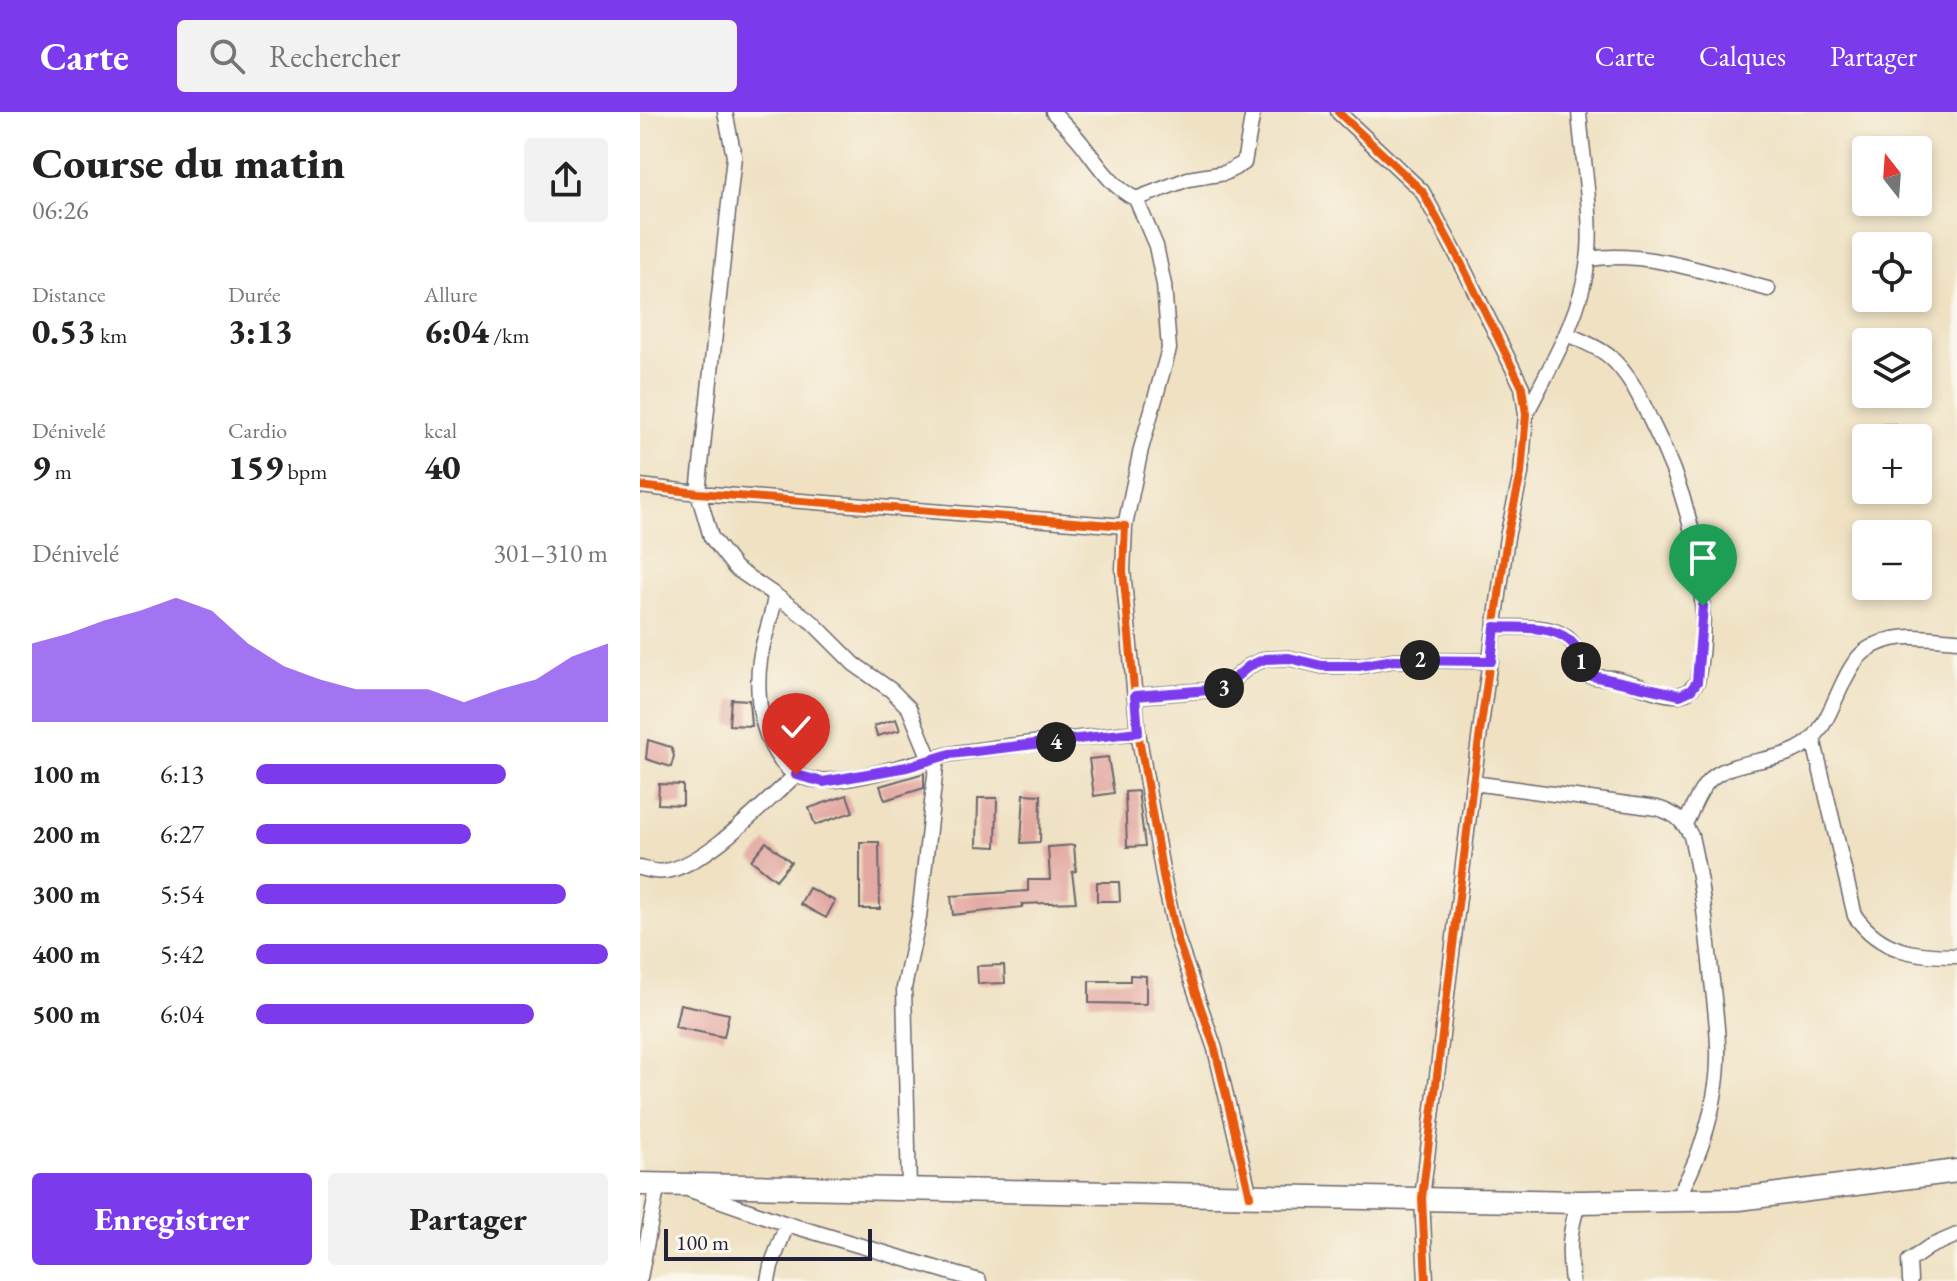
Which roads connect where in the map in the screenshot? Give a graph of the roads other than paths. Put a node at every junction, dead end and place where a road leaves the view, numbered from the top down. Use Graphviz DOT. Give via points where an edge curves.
graph roads {
  1 [pos="725,112"];
  2 [pos="1053,112"];
  3 [pos="1253,112"];
  4 [pos="1338,112"];
  5 [pos="1579,112"];
  6 [pos="1136,199"];
  7 [pos="1589,259"];
  8 [pos="1768,289"];
  9 [pos="1567,334"];
  10 [pos="1526,414"];
  11 [pos="640,486"];
  12 [pos="698,493"];
  13 [pos="1125,526"];
  14 [pos="775,595"];
  15 [pos="1495,627"];
  16 [pos="1957,640"];
  17 [pos="1491,661"];
  18 [pos="1135,696"];
  19 [pos="1138,732"];
  20 [pos="1813,738"];
  21 [pos="934,758"];
  22 [pos="796,775"];
  23 [pos="1473,783"];
  24 [pos="1685,824"];
  25 [pos="640,868"];
  26 [pos="1957,956"];
  27 [pos="1957,1171"];
  28 [pos="658,1184"];
  29 [pos="909,1189"];
  30 [pos="1250,1196"];
  31 [pos="1422,1198"];
  32 [pos="1676,1200"];
  33 [pos="1579,1202"];
  34 [pos="787,1224"];
  35 [pos="1957,1235"];
  36 [pos="640,1278"];
  37 [pos="768,1281"];
  38 [pos="979,1281"];
  39 [pos="1426,1281"];
  40 [pos="1572,1281"];
  41 [pos="1910,1281"];
  1 -- 12 [label="street" via="734,156"];
  2 -- 6 [label="street" via="1096,165"];
  3 -- 6 [label="street" via="1244,163"];
  4 -- 10 [label="street" via="1422,191 1522,387"];
  5 -- 7 [label="street"];
  6 -- 13 [label="street" via="1156,246 1169,349"];
  7 -- 8 [label="street" via="1615,255"];
  7 -- 9 [label="street"];
  9 -- 10 [label="street"];
  9 -- 15 [label="street" via="1609,356 1623,371 1670,458 1699,571 1703,606 1697,682 1680,695 1588,675 1577,649 1554,630"];
  10 -- 15 [label="street"];
  11 -- 12 [label="street"];
  12 -- 13 [label="street"];
  12 -- 14 [label="street" via="711,537 735,568"];
  13 -- 18 [label="street" via="1123,570"];
  14 -- 21 [label="street" via="909,708"];
  14 -- 22 [label="street" via="760,660 759,706 777,756"];
  15 -- 17 [label="street"];
  16 -- 20 [label="street" via="1902,636 1867,650 1851,667"];
  17 -- 18 [label="street" via="1394,660 1334,666 1265,659 1222,689"];
  17 -- 23 [label="street"];
  18 -- 19 [label="street"];
  19 -- 21 [label="street"];
  19 -- 30 [label="street" via="1177,938 1215,1049"];
  20 -- 24 [label="street" via="1794,751 1714,775"];
  20 -- 26 [label="street" via="1855,916 1898,951"];
  21 -- 22 [label="street" via="823,782"];
  21 -- 29 [label="street" via="919,917 904,988"];
  22 -- 25 [label="street" via="692,861 662,872"];
  23 -- 24 [label="street" via="1657,808"];
  23 -- 31 [label="street"];
  24 -- 32 [label="street" via="1694,847 1708,941 1717,1084 1706,1137"];
  27 -- 32 [label="main road" via="1739,1199"];
  28 -- 29 [label="main road"];
  28 -- 34 [label="street"];
  28 -- 36 [label="street"];
  29 -- 30 [label="main road"];
  30 -- 31 [label="main road"];
  31 -- 33 [label="main road"];
  31 -- 39 [label="street"];
  32 -- 33 [label="main road"];
  33 -- 40 [label="street" via="1571,1223"];
  34 -- 37 [label="street"];
  34 -- 38 [label="street"];
  35 -- 41 [label="street" via="1909,1261"];
}
